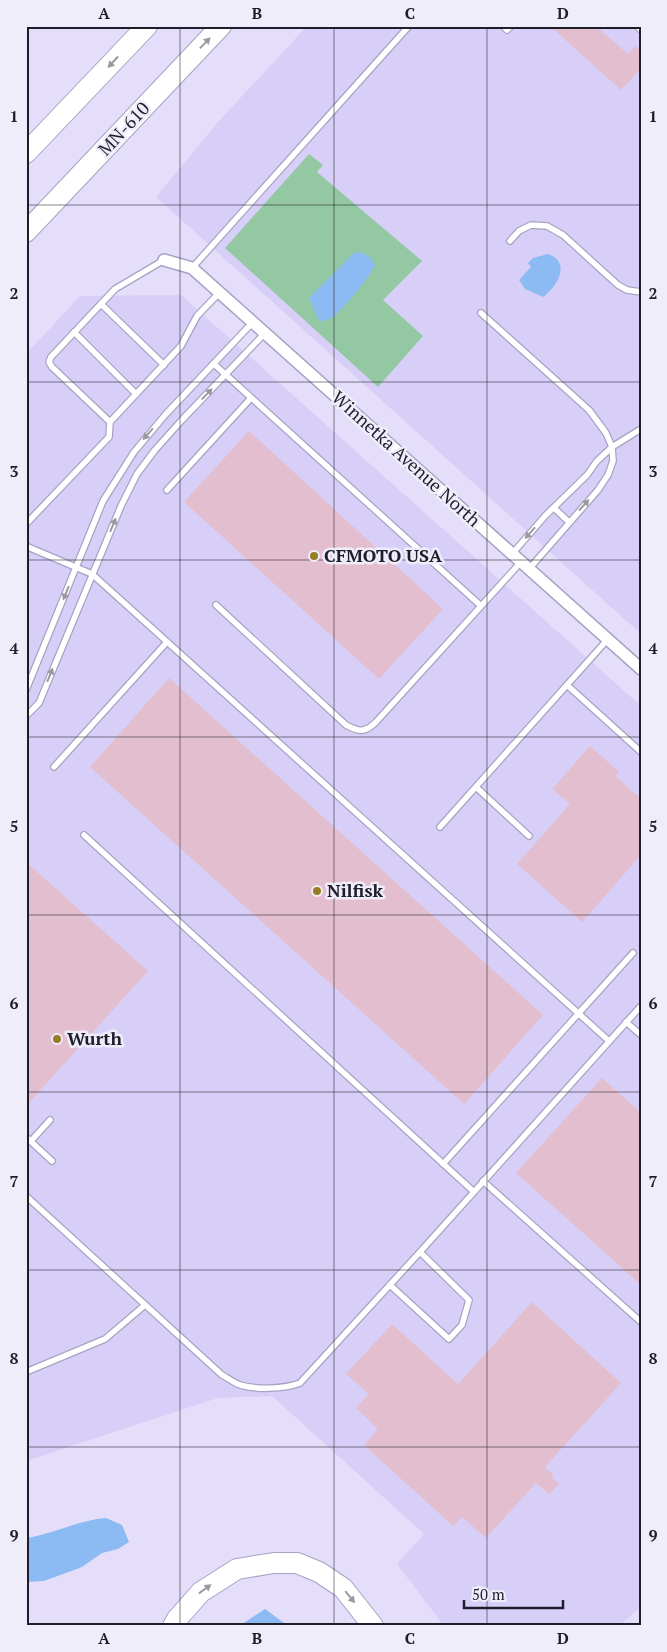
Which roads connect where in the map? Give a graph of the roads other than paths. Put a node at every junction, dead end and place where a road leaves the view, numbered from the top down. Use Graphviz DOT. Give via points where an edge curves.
graph roads {
  1 [pos="147,26"];
  2 [pos="221,26"];
  3 [pos="409,26"];
  4 [pos="503,26"];
  5 [pos="511,26"];
  6 [pos="637,26"];
  7 [pos="641,30"];
  8 [pos="189,60"];
  9 [pos="26,153"];
  10 [pos="26,232"];
  11 [pos="510,241"];
  12 [pos="26,249"];
  13 [pos="164,260"];
  14 [pos="192,268"];
  15 [pos="220,292"];
  16 [pos="641,292"];
  17 [pos="101,304"];
  18 [pos="481,312"];
  19 [pos="253,322"];
  20 [pos="74,332"];
  21 [pos="265,333"];
  22 [pos="164,364"];
  23 [pos="214,364"];
  24 [pos="225,375"];
  25 [pos="136,394"];
  26 [pos="251,398"];
  27 [pos="110,422"];
  28 [pos="641,429"];
  29 [pos="612,447"];
  30 [pos="167,490"];
  31 [pos="554,508"];
  32 [pos="569,522"];
  33 [pos="26,524"];
  34 [pos="26,544"];
  35 [pos="512,554"];
  36 [pos="525,565"];
  37 [pos="76,568"];
  38 [pos="92,574"];
  39 [pos="216,605"];
  40 [pos="480,605"];
  41 [pos="608,639"];
  42 [pos="167,642"];
  43 [pos="641,669"];
  44 [pos="567,685"];
  45 [pos="26,690"];
  46 [pos="26,716"];
  47 [pos="641,752"];
  48 [pos="54,767"];
  49 [pos="476,787"];
  50 [pos="440,827"];
  51 [pos="84,835"];
  52 [pos="530,836"];
  53 [pos="633,953"];
  54 [pos="641,1006"];
  55 [pos="579,1013"];
  56 [pos="626,1022"];
  57 [pos="641,1035"];
  58 [pos="609,1041"];
  59 [pos="50,1120"];
  60 [pos="29,1139"];
  61 [pos="52,1161"];
  62 [pos="443,1164"];
  63 [pos="483,1181"];
  64 [pos="473,1191"];
  65 [pos="26,1196"];
  66 [pos="420,1252"];
  67 [pos="390,1285"];
  68 [pos="145,1305"];
  69 [pos="641,1322"];
  70 [pos="26,1372"];
  71 [pos="173,1626"];
  72 [pos="373,1626"];
  1 -- 9 [label="highway, one-way"];
  8 -- 2 [label="highway, MN-610, one-way"];
  3 -- 14 [label="lane"];
  4 -- 5 [label="lane" via="507,30"];
  6 -- 7 [label="lane"];
  8 -- 10 [label="highway, MN-610"];
  8 -- 12 [label="highway"];
  11 -- 16 [label="lane" via="531,225 547,226 563,235 618,285"];
  13 -- 14 [label="street, Winnetka Avenue North"];
  13 -- 17 [label="lane" via="115,289"];
  14 -- 15 [label="street, Winnetka Avenue North"];
  15 -- 19 [label="street, Winnetka Avenue North"];
  15 -- 22 [label="lane" via="197,316 181,346"];
  17 -- 20 [label="lane"];
  17 -- 22 [label="lane"];
  18 -- 29 [label="lane" via="589,410"];
  19 -- 21 [label="street, Winnetka Avenue North"];
  19 -- 23 [label="lane"];
  20 -- 25 [label="lane"];
  20 -- 27 [label="lane" via="49,362"];
  21 -- 24 [label="lane"];
  21 -- 35 [label="street, Winnetka Avenue North"];
  22 -- 25 [label="lane"];
  23 -- 24 [label="lane"];
  23 -- 37 [label="lane, one-way" via="134,452 103,502"];
  24 -- 26 [label="lane"];
  38 -- 24 [label="lane, one-way" via="138,474"];
  25 -- 27 [label="lane"];
  26 -- 30 [label="lane"];
  26 -- 40 [label="lane"];
  27 -- 33 [label="lane" via="110,437"];
  28 -- 29 [label="lane"];
  29 -- 31 [label="lane"];
  32 -- 29 [label="lane, one-way" via="608,475 613,461"];
  31 -- 32 [label="lane"];
  31 -- 35 [label="lane, one-way"];
  32 -- 36 [label="lane"];
  34 -- 37 [label="lane"];
  35 -- 36 [label="street, Winnetka Avenue North"];
  36 -- 40 [label="lane"];
  36 -- 41 [label="street, Winnetka Avenue North"];
  37 -- 38 [label="lane"];
  37 -- 45 [label="lane, one-way"];
  38 -- 42 [label="lane"];
  46 -- 38 [label="lane, one-way" via="39,703"];
  39 -- 40 [label="lane" via="346,725 358,731 369,729 376,722"];
  41 -- 43 [label="street, Winnetka Avenue North"];
  41 -- 44 [label="lane"];
  42 -- 48 [label="lane"];
  42 -- 55 [label="lane"];
  44 -- 47 [label="lane"];
  44 -- 49 [label="lane"];
  49 -- 50 [label="lane"];
  49 -- 52 [label="lane"];
  51 -- 62 [label="lane"];
  53 -- 55 [label="lane"];
  54 -- 56 [label="lane"];
  55 -- 58 [label="lane"];
  55 -- 62 [label="lane"];
  56 -- 57 [label="lane"];
  56 -- 58 [label="lane"];
  58 -- 63 [label="lane"];
  59 -- 60 [label="lane"];
  60 -- 61 [label="lane"];
  62 -- 64 [label="lane"];
  63 -- 64 [label="lane"];
  63 -- 69 [label="lane"];
  64 -- 66 [label="lane"];
  65 -- 68 [label="lane"];
  66 -- 67 [label="lane"];
  66 -- 67 [label="lane" via="469,1300 462,1325 449,1339"];
  67 -- 68 [label="lane" via="300,1383 289,1388 240,1385 222,1375"];
  68 -- 70 [label="lane" via="105,1340"];
  71 -- 72 [label="highway, one-way" via="200,1592 237,1569 274,1563 297,1563 319,1572 343,1588"];
}
